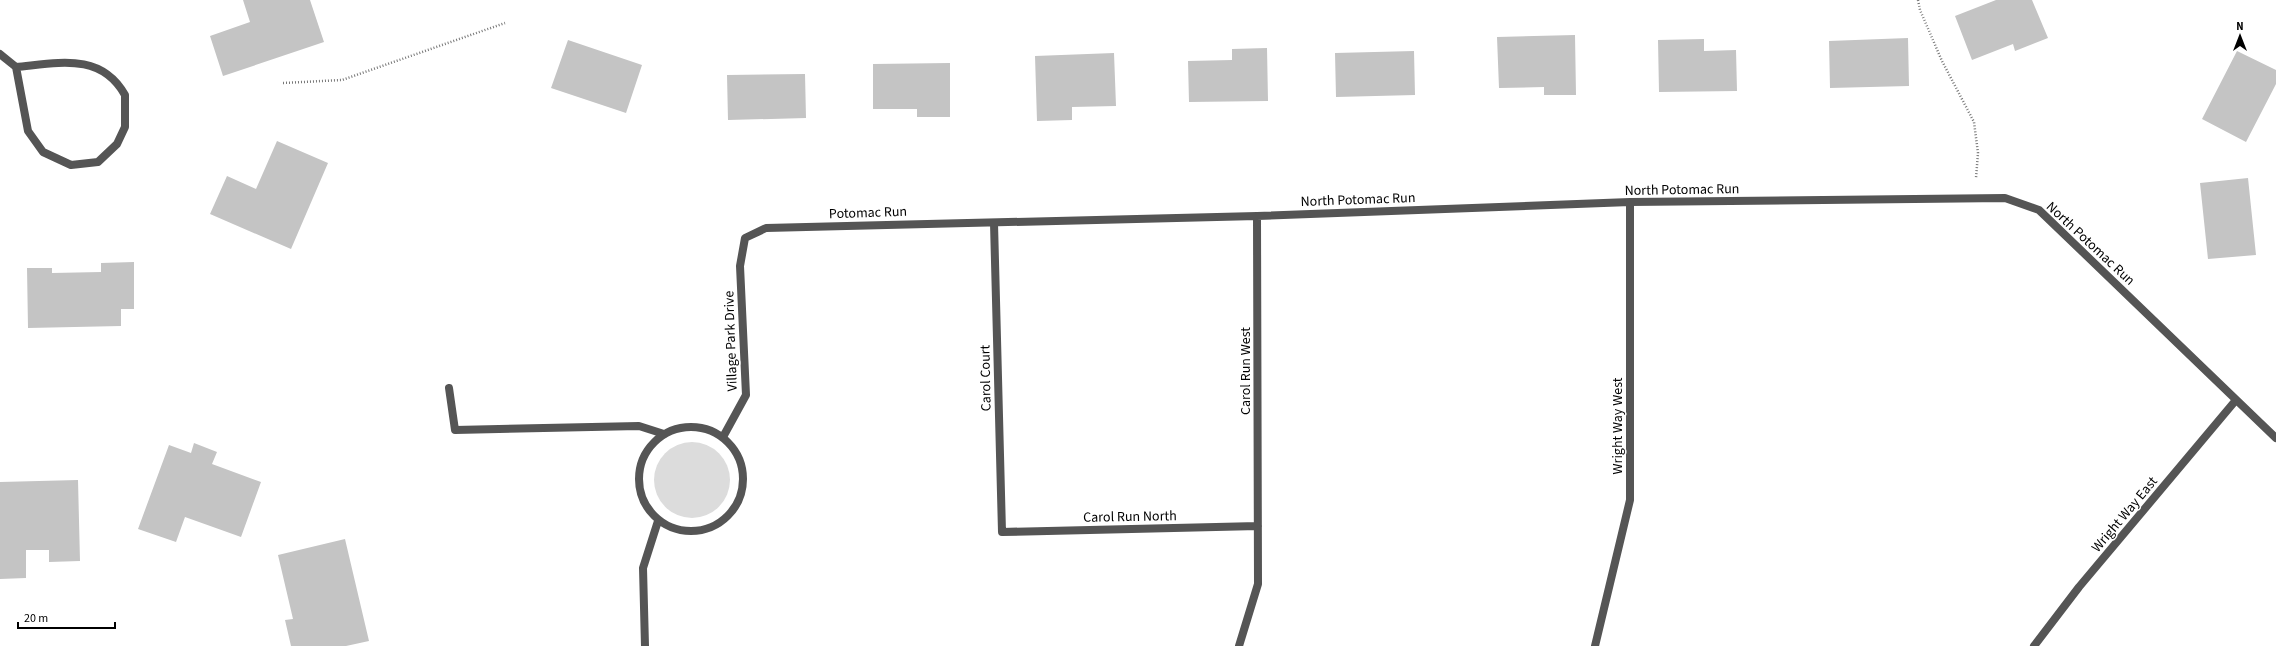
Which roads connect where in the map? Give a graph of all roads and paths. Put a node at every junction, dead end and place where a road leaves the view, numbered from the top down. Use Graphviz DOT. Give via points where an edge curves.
graph roads {
  1 [pos="1918,0"];
  2 [pos="505,23"];
  3 [pos="0,54"];
  4 [pos="16,67"];
  5 [pos="283,83"];
  6 [pos="1974,199"];
  7 [pos="1630,202"];
  8 [pos="1257,216"];
  9 [pos="994,223"];
  10 [pos="745,238"];
  11 [pos="449,388"];
  12 [pos="2236,400"];
  13 [pos="664,434"];
  14 [pos="723,437"];
  15 [pos="2276,438"];
  16 [pos="658,521"];
  17 [pos="1258,526"];
  18 [pos="1002,532"];
  19 [pos="645,646"];
  20 [pos="1239,646"];
  21 [pos="1595,646"];
  22 [pos="2034,646"];
  1 -- 6 [label="path" via="1942,62 1974,122 1978,153"];
  2 -- 5 [label="path" via="342,80"];
  3 -- 4 [label="street"];
  4 -- 4 [label="street" via="28,131 43,152 71,165 98,162 117,144 125,127 127,106 125,95 105,71 86,63"];
  6 -- 7 [label="street, North Potomac Run"];
  6 -- 12 [label="street, North Potomac Run" via="2005,198 2039,210"];
  7 -- 8 [label="street, North Potomac Run"];
  7 -- 21 [label="street, Wright Way West" via="1630,500"];
  8 -- 9 [label="street, North Potomac Run"];
  8 -- 17 [label="street, Carol Run West"];
  9 -- 10 [label="street, Potomac Run" via="766,228"];
  9 -- 18 [label="street, Carol Court"];
  10 -- 14 [label="street, Village Park Drive" via="740,266 746,395"];
  11 -- 13 [label="street" via="455,430 639,426"];
  12 -- 15 [label="street, North Potomac Run"];
  12 -- 22 [label="street, Wright Way East" via="2079,587"];
  13 -- 14 [label="street" via="684,427 705,428"];
  13 -- 16 [label="street" via="648,447 639,465 638,486 645,506"];
  14 -- 16 [label="street" via="737,453 744,472 742,493 733,512 717,525 698,531 677,530"];
  16 -- 19 [label="street" via="643,568"];
  17 -- 18 [label="street, Carol Run North"];
  17 -- 20 [label="street, Carol Run West" via="1258,584"];
}
